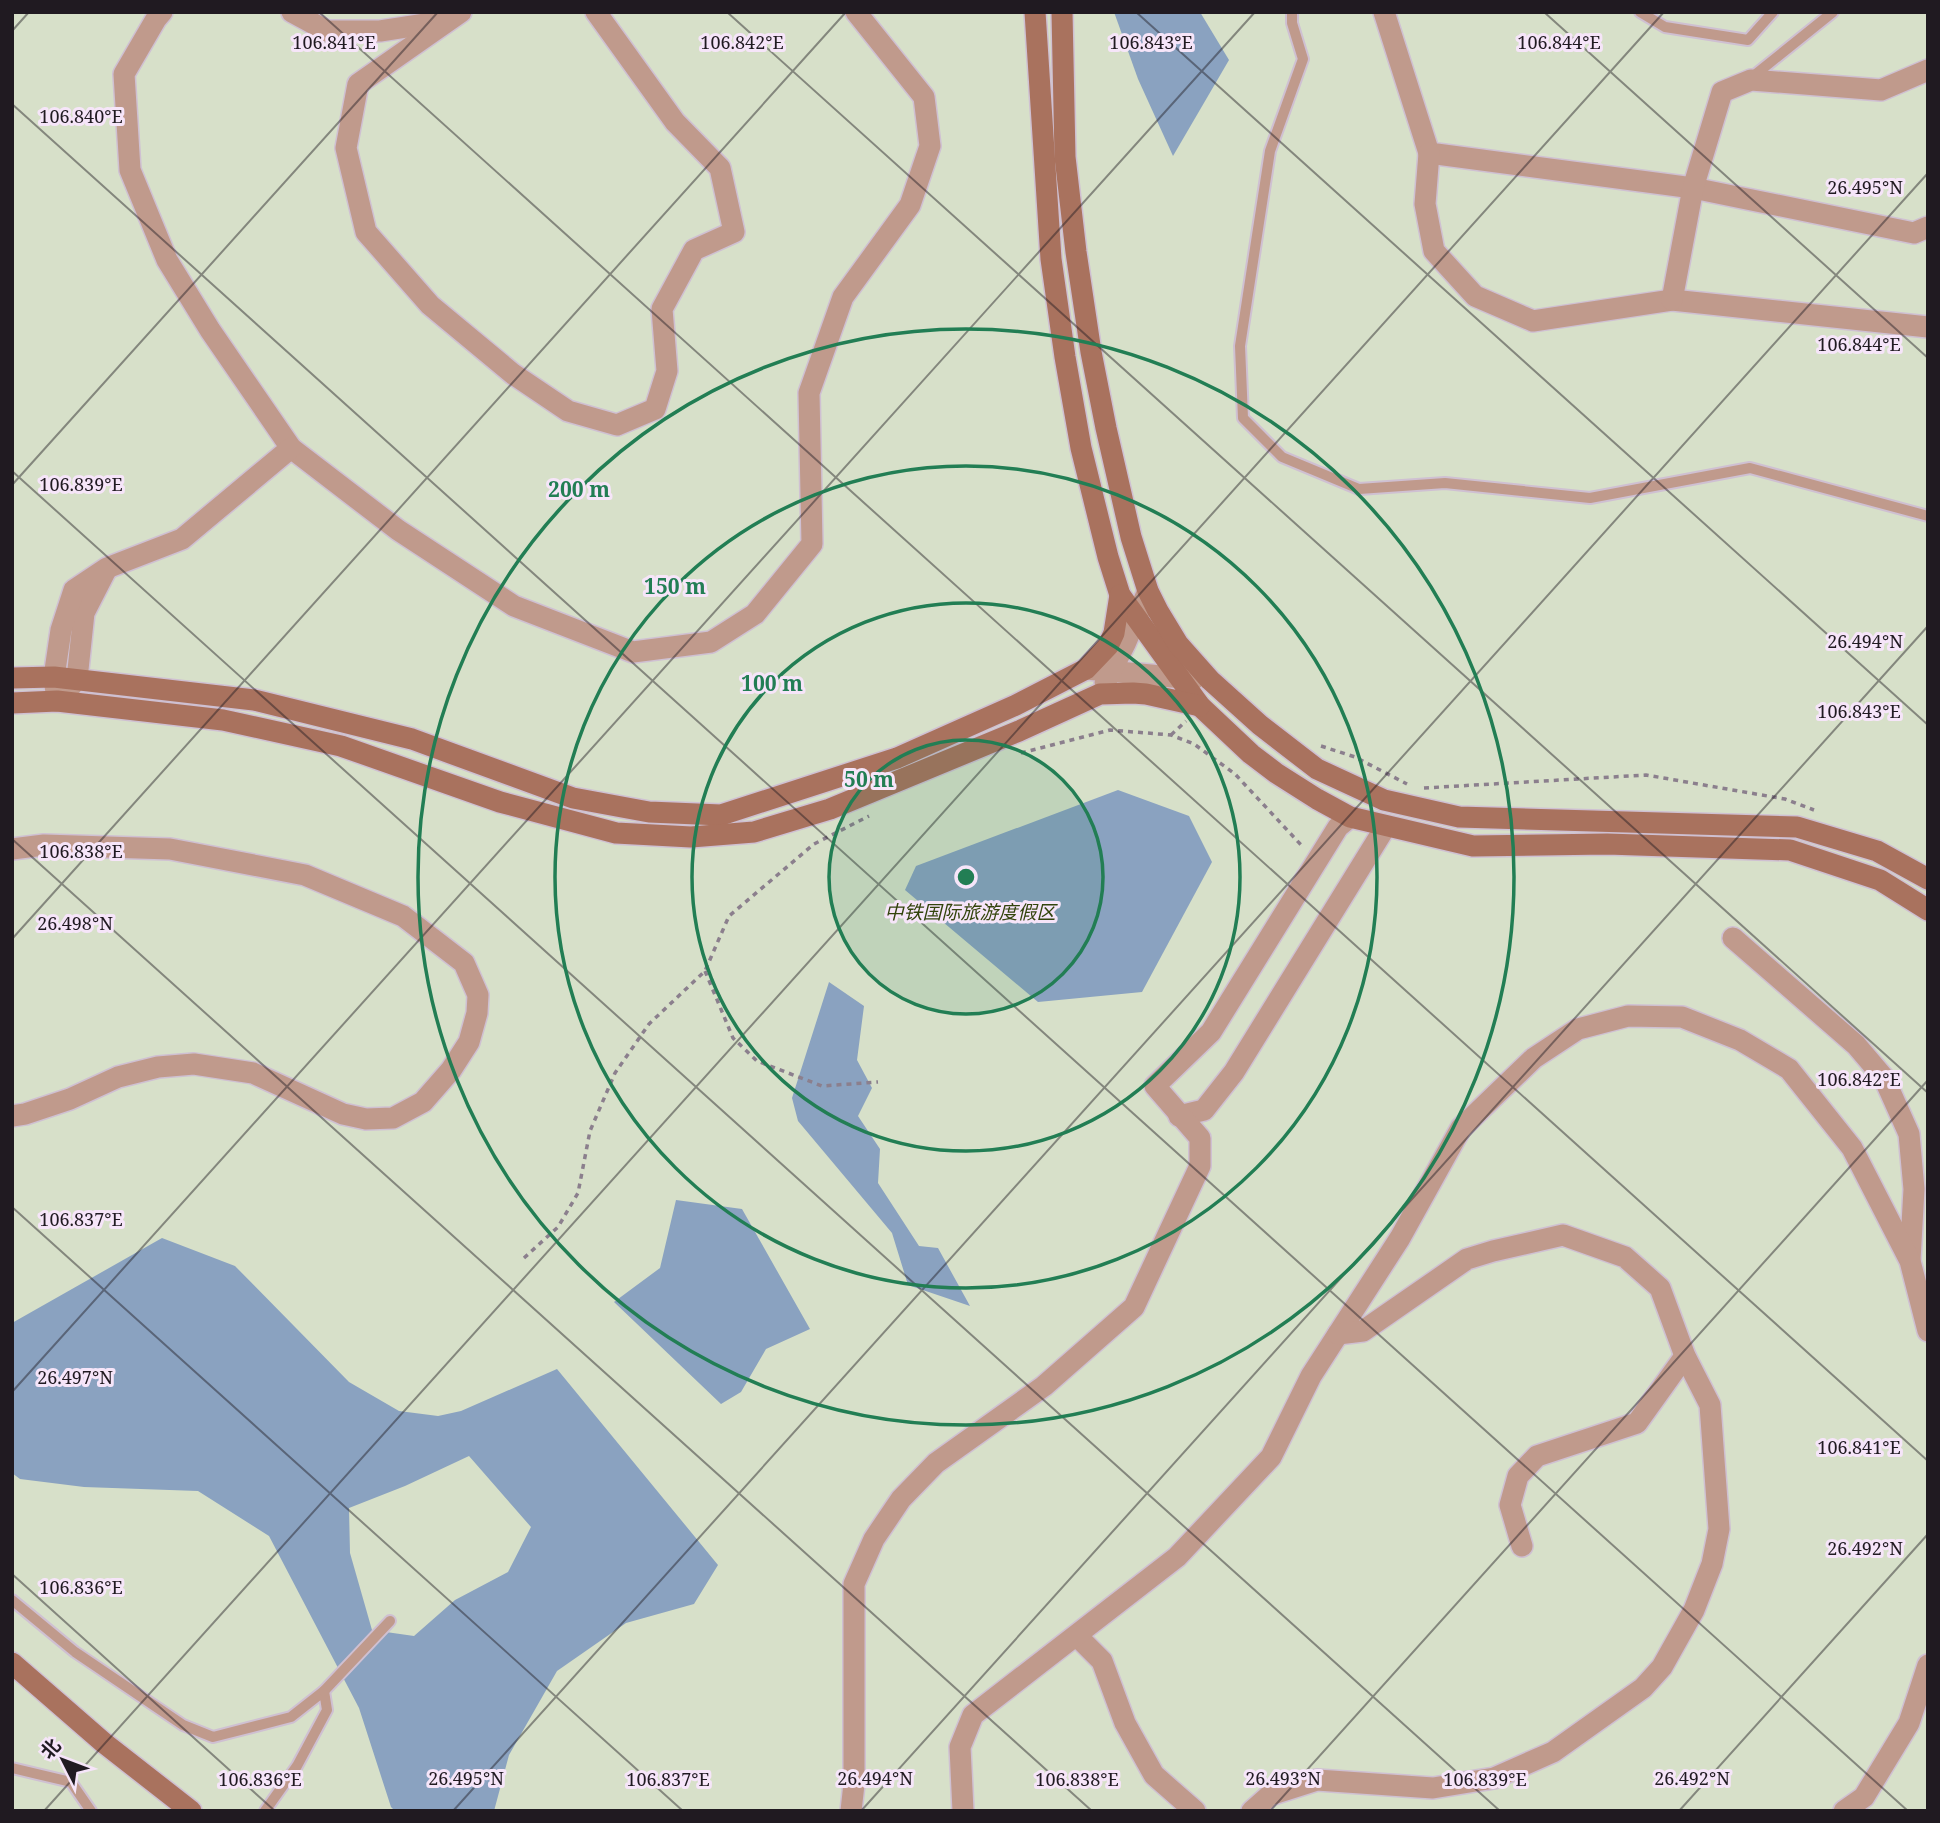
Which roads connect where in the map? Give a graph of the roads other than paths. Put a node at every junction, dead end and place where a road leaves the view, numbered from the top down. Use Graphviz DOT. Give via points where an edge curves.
graph roads {
  1 [pos="162,12"];
  2 [pos="292,12"];
  3 [pos="596,12"];
  4 [pos="856,12"];
  5 [pos="1034,12"];
  6 [pos="1062,12"];
  7 [pos="1292,12"];
  8 [pos="1384,12"];
  9 [pos="1640,12"];
  10 [pos="1773,12"];
  11 [pos="1833,12"];
  12 [pos="456,16"];
  13 [pos="1928,70"];
  14 [pos="1746,82"];
  15 [pos="1429,153"];
  16 [pos="1693,188"];
  17 [pos="1928,227"];
  18 [pos="1672,300"];
  19 [pos="1928,327"];
  20 [pos="291,448"];
  21 [pos="1928,516"];
  22 [pos="107,568"];
  23 [pos="1148,591"];
  24 [pos="1120,595"];
  25 [pos="1137,618"];
  26 [pos="1086,669"];
  27 [pos="1110,672"];
  28 [pos="54,677"];
  29 [pos="12,678"];
  30 [pos="1181,678"];
  31 [pos="77,679"];
  32 [pos="1210,680"];
  33 [pos="1100,694"];
  34 [pos="57,701"];
  35 [pos="12,703"];
  36 [pos="1200,706"];
  37 [pos="1350,817"];
  38 [pos="1386,826"];
  39 [pos="12,849"];
  40 [pos="1928,879"];
  41 [pos="1928,910"];
  42 [pos="1733,938"];
  43 [pos="12,1116"];
  44 [pos="1179,1116"];
  45 [pos="1910,1261"];
  46 [pos="1928,1332"];
  47 [pos="1338,1334"];
  48 [pos="1685,1356"];
  49 [pos="1522,1546"];
  50 [pos="12,1600"];
  51 [pos="390,1621"];
  52 [pos="1077,1636"];
  53 [pos="12,1663"];
  54 [pos="1928,1665"];
  55 [pos="324,1691"];
  56 [pos="12,1768"];
  57 [pos="91,1811"];
  58 [pos="191,1811"];
  59 [pos="265,1811"];
  60 [pos="851,1811"];
  61 [pos="963,1811"];
  62 [pos="1195,1811"];
  63 [pos="1252,1811"];
  64 [pos="1844,1811"];
  1 -- 20 [label="street" via="124,74 130,170 167,260"];
  2 -- 12 [label="street" via="327,31 380,32"];
  3 -- 12 [label="street" via="675,122 720,169 734,232 694,250 662,309 667,371 655,409 617,425 568,411 513,374 430,305 366,232 346,148 358,84"];
  4 -- 20 [label="street" via="924,97 930,146 910,205 843,297 809,393 812,544 755,614 711,642 633,652 514,607 398,530"];
  5 -- 24 [label="street" via="1051,259 1082,448"];
  6 -- 23 [label="street" via="1065,157 1076,253 1106,428"];
  7 -- 21 [label="lane" via="1303,59 1270,151 1240,346 1243,418 1282,457 1359,489 1445,483 1590,498 1750,468"];
  8 -- 15 [label="street"];
  9 -- 10 [label="lane" via="1665,27 1748,40"];
  11 -- 14 [label="lane"];
  13 -- 14 [label="street" via="1881,90"];
  14 -- 16 [label="street" via="1722,92"];
  15 -- 16 [label="street"];
  15 -- 18 [label="street" via="1424,204 1434,251 1475,296 1534,321"];
  16 -- 17 [label="street" via="1914,233"];
  16 -- 18 [label="street"];
  18 -- 19 [label="street"];
  20 -- 22 [label="street" via="182,538"];
  22 -- 28 [label="street" via="74,590 61,630"];
  22 -- 31 [label="street" via="83,613"];
  23 -- 25 [label="street"];
  23 -- 32 [label="street" via="1178,644"];
  24 -- 25 [label="street"];
  24 -- 26 [label="street" via="1114,633"];
  25 -- 27 [label="street"];
  25 -- 30 [label="street"];
  26 -- 27 [label="street"];
  26 -- 31 [label="street" via="897,758 721,815 649,813 573,798 412,739 254,700"];
  27 -- 30 [label="street"];
  27 -- 33 [label="street"];
  28 -- 29 [label="street"];
  28 -- 31 [label="street"];
  28 -- 34 [label="street"];
  30 -- 32 [label="street"];
  30 -- 36 [label="street"];
  31 -- 34 [label="street"];
  32 -- 40 [label="street" via="1317,769 1384,800 1459,817 1797,828 1877,851"];
  33 -- 34 [label="street" via="830,809 754,832 691,837 617,833 500,802 341,746 236,722"];
  33 -- 36 [label="street" via="1146,694"];
  34 -- 35 [label="street"];
  36 -- 37 [label="street" via="1276,774"];
  37 -- 38 [label="street"];
  37 -- 44 [label="street" via="1338,827 1211,1032 1155,1086"];
  38 -- 41 [label="street" via="1473,846 1607,844 1790,850 1880,880"];
  38 -- 44 [label="street" via="1234,1072 1204,1110"];
  39 -- 43 [label="street" via="44,845 170,849 305,875 403,916 464,963 478,995 469,1042 451,1070 423,1102 393,1118 343,1114 253,1073 194,1064 118,1077 70,1100"];
  42 -- 45 [label="street" via="1856,1045 1884,1078 1909,1134 1914,1189"];
  44 -- 60 [label="street" via="1199,1138 1200,1166 1134,1307 1044,1386 936,1463 901,1499 874,1539 854,1584 855,1784"];
  45 -- 46 [label="street"];
  45 -- 47 [label="street" via="1852,1148 1788,1069 1740,1040 1682,1017 1628,1016 1578,1029 1534,1058 1461,1128 1400,1238"];
  47 -- 48 [label="street" via="1363,1331 1467,1259 1563,1235 1625,1257 1660,1288"];
  47 -- 52 [label="street" via="1311,1376 1271,1457 1177,1558"];
  48 -- 49 [label="street" via="1637,1423 1537,1456 1518,1476 1510,1504"];
  48 -- 63 [label="street" via="1710,1405 1720,1529 1693,1610 1662,1667 1643,1688 1553,1752 1494,1778 1433,1788 1317,1780 1270,1795"];
  50 -- 55 [label="lane" via="75,1652 183,1726 213,1738 292,1717"];
  51 -- 55 [label="lane"];
  52 -- 61 [label="street" via="973,1715 960,1747"];
  52 -- 62 [label="street" via="1102,1661 1125,1723 1154,1775"];
  53 -- 58 [label="street"];
  54 -- 64 [label="street" via="1909,1723 1864,1797"];
  55 -- 59 [label="lane" via="327,1710 297,1766"];
  56 -- 57 [label="lane" via="71,1782"];
}
